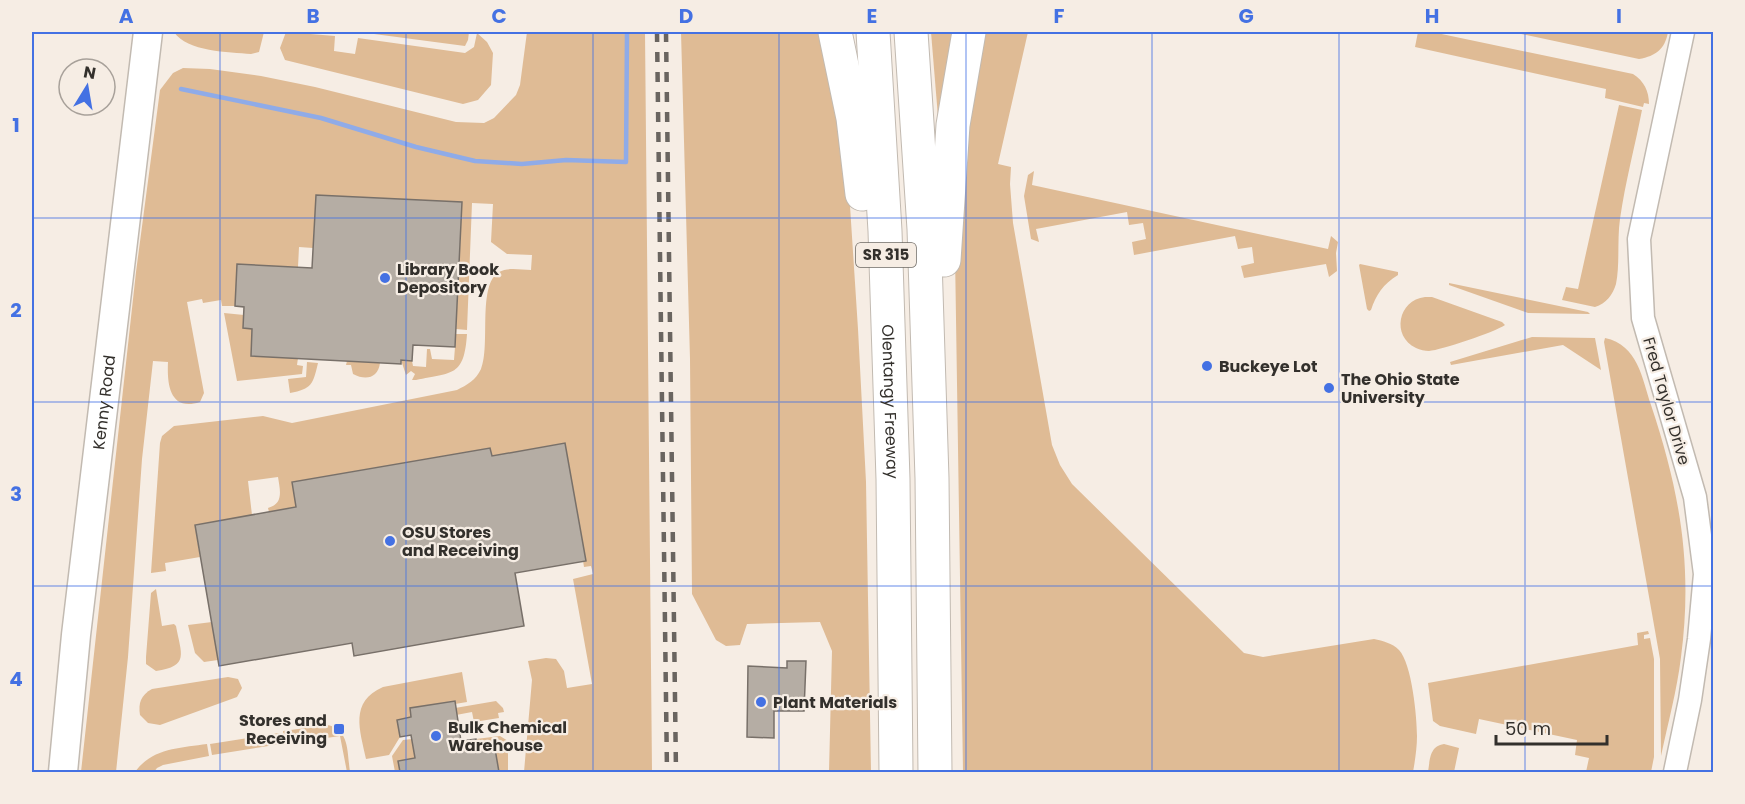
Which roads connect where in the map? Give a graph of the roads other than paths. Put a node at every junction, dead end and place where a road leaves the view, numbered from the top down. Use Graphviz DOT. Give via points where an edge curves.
graph roads {
  1 [pos="148,32"];
  2 [pos="835,32"];
  3 [pos="873,32"];
  4 [pos="911,32"];
  5 [pos="969,32"];
  6 [pos="1683,32"];
  7 [pos="932,478"];
  8 [pos="893,479"];
  9 [pos="1709,573"];
  10 [pos="63,772"];
  11 [pos="896,772"];
  12 [pos="935,772"];
  13 [pos="1676,772"];
  1 -- 10 [label="main road, Kenny Road"];
  2 -- 8 [label="highway" via="854,118"];
  3 -- 8 [label="highway, Olentangy Freeway / SR 315" via="885,231"];
  4 -- 7 [label="highway, SR 315" via="924,229"];
  5 -- 7 [label="highway" via="948,181"];
  6 -- 9 [label="street, Fred Taylor Drive" via="1641,232 1640,279 1643,318 1695,497"];
  7 -- 12 [label="highway, SR 315"];
  8 -- 11 [label="highway, Olentangy Freeway / SR 315"];
  9 -- 13 [label="street, Fred Taylor Drive"];
}
